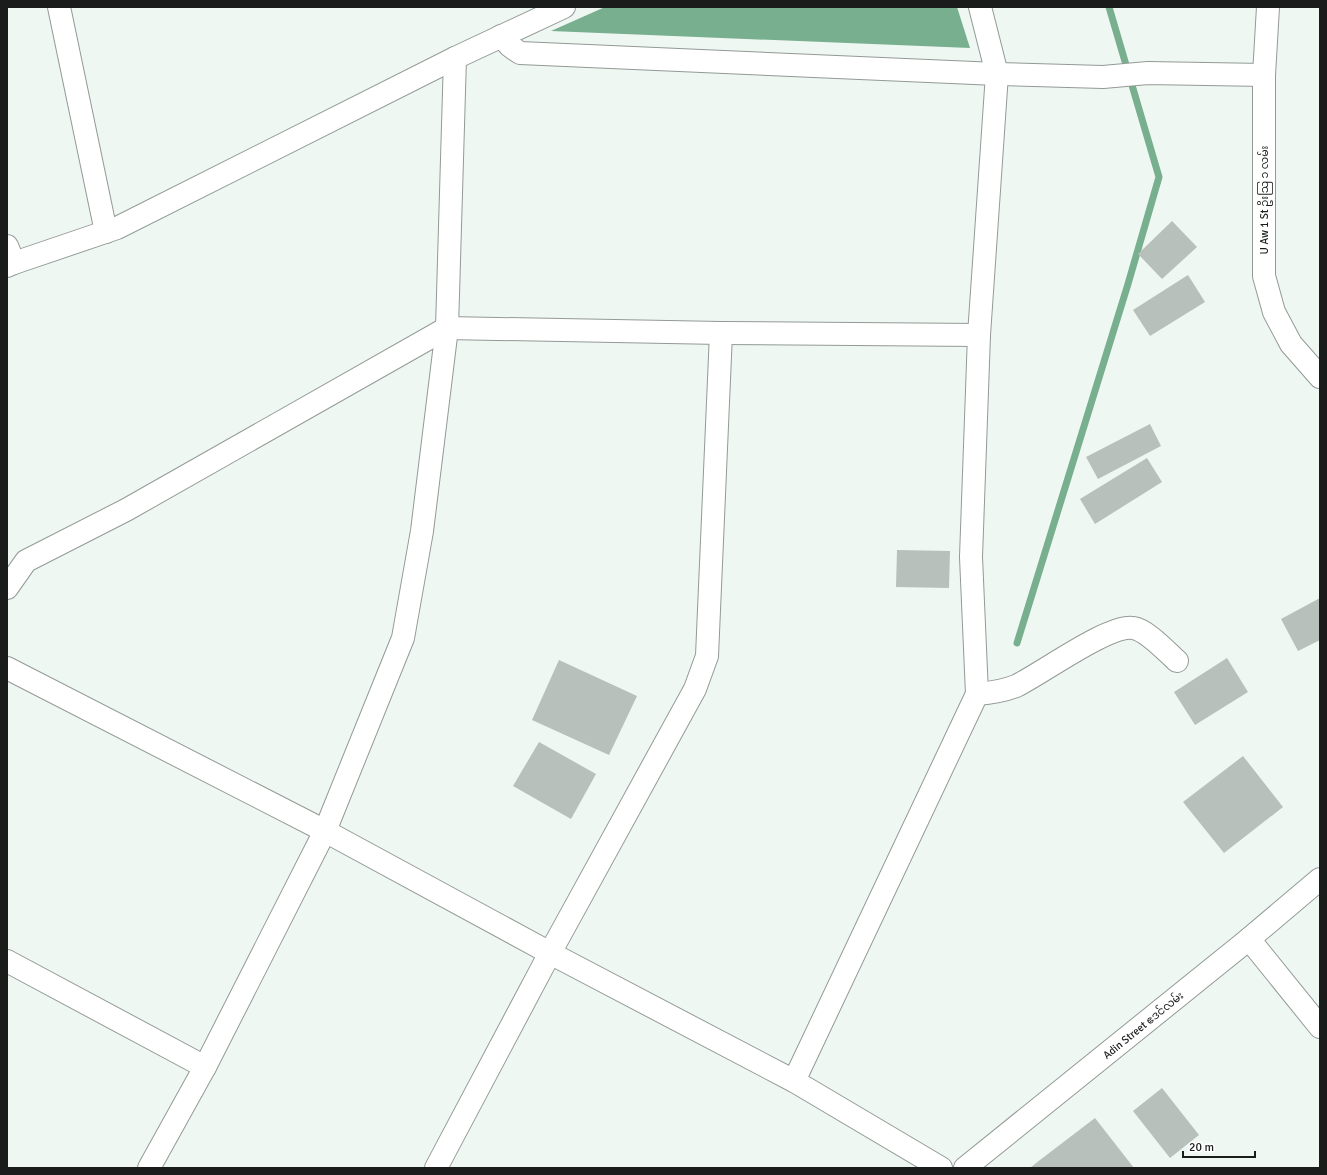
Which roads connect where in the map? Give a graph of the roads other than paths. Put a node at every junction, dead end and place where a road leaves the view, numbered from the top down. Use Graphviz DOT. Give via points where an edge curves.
graph roads {
  1 [pos="59,7"];
  2 [pos="564,7"];
  3 [pos="980,7"];
  4 [pos="1268,7"];
  5 [pos="501,36"];
  6 [pos="455,58"];
  7 [pos="997,74"];
  8 [pos="1264,75"];
  9 [pos="106,232"];
  10 [pos="10,258"];
  11 [pos="447,328"];
  12 [pos="720,333"];
  13 [pos="979,335"];
  14 [pos="1320,377"];
  15 [pos="7,588"];
  16 [pos="1177,661"];
  17 [pos="7,668"];
  18 [pos="985,693"];
  19 [pos="325,831"];
  20 [pos="1320,880"];
  21 [pos="1249,939"];
  22 [pos="550,953"];
  23 [pos="7,961"];
  24 [pos="1320,1027"];
  25 [pos="205,1067"];
  26 [pos="794,1081"];
  27 [pos="149,1168"];
  28 [pos="436,1168"];
  29 [pos="941,1168"];
  30 [pos="965,1168"];
  1 -- 9 [label="street"];
  2 -- 5 [label="street"];
  3 -- 7 [label="street"];
  4 -- 8 [label="street, U Aw 1 St ဥိးသြ ၁ လမ်း"];
  5 -- 6 [label="street"];
  5 -- 7 [label="street" via="520,53"];
  6 -- 9 [label="street"];
  6 -- 11 [label="street"];
  7 -- 8 [label="street" via="1103,77 1148,73"];
  7 -- 13 [label="street"];
  8 -- 14 [label="street, U Aw 1 St ဥိးသြ ၁ လမ်း" via="1264,276 1274,312 1291,344"];
  9 -- 10 [label="street"];
  11 -- 12 [label="street"];
  11 -- 15 [label="street" via="126,510 26,560"];
  11 -- 19 [label="street" via="422,531 403,638"];
  12 -- 13 [label="street"];
  12 -- 22 [label="street" via="707,656 695,689"];
  13 -- 18 [label="street" via="971,557"];
  16 -- 18 [label="street" via="1145,632 1124,628 1105,634 1015,686"];
  17 -- 19 [label="street"];
  18 -- 26 [label="street"];
  19 -- 22 [label="street"];
  19 -- 25 [label="street"];
  20 -- 21 [label="street, Adin Street ဧဒင်လမ်း"];
  21 -- 24 [label="street"];
  21 -- 30 [label="street, Adin Street ဧဒင်လမ်း"];
  22 -- 26 [label="street"];
  22 -- 28 [label="street"];
  23 -- 25 [label="street"];
  25 -- 27 [label="street"];
  26 -- 29 [label="street"];
}
